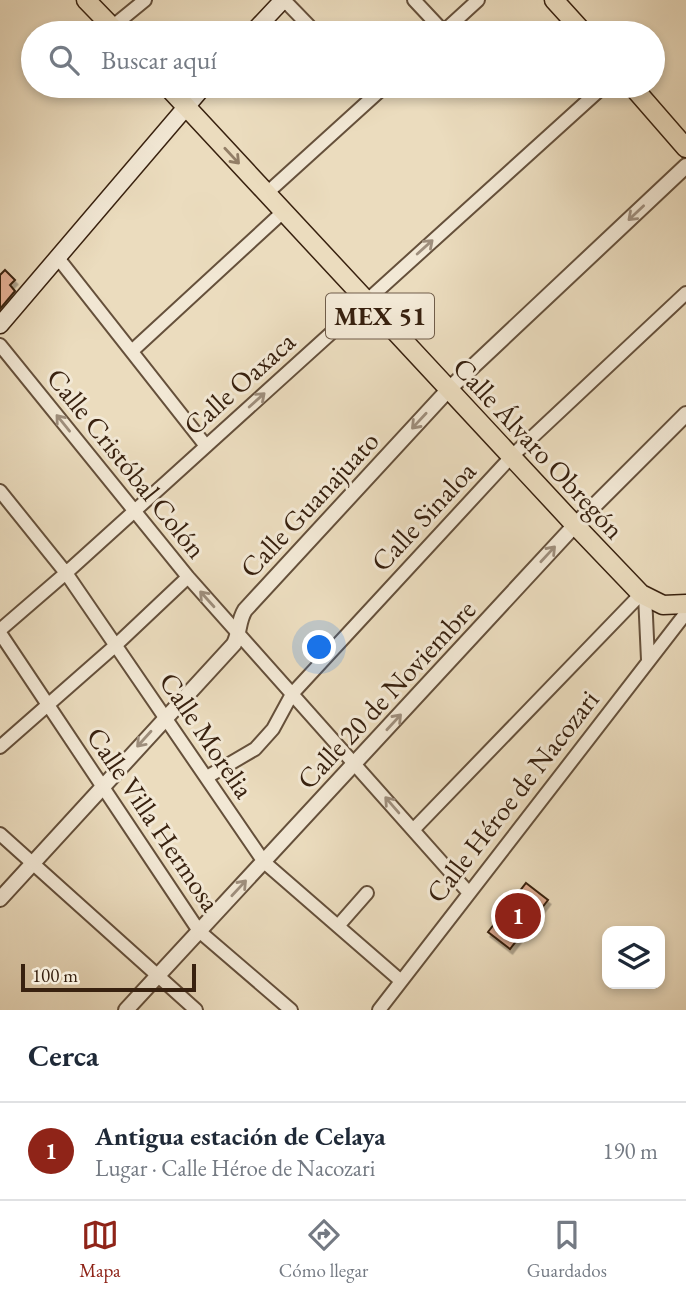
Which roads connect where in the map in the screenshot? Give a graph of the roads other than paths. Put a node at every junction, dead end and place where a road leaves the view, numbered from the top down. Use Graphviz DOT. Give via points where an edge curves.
graph roads {
  1 [pos="86,0"];
  2 [pos="145,0"];
  3 [pos="283,0"];
  4 [pos="414,0"];
  5 [pos="478,0"];
  6 [pos="564,3"];
  7 [pos="106,21"];
  8 [pos="124,21"];
  9 [pos="263,21"];
  10 [pos="304,21"];
  11 [pos="432,21"];
  12 [pos="456,21"];
  13 [pos="576,21"];
  14 [pos="178,98"];
  15 [pos="193,98"];
  16 [pos="362,98"];
  17 [pos="591,98"];
  18 [pos="642,98"];
  19 [pos="186,106"];
  20 [pos="686,148"];
  21 [pos="686,166"];
  22 [pos="267,193"];
  23 [pos="284,211"];
  24 [pos="58,258"];
  25 [pos="686,293"];
  26 [pos="366,301"];
  27 [pos="0,325"];
  28 [pos="0,345"];
  29 [pos="132,351"];
  30 [pos="449,389"];
  31 [pos="686,414"];
  32 [pos="206,446"];
  33 [pos="511,457"];
  34 [pos="0,491"];
  35 [pos="134,511"];
  36 [pos="575,525"];
  37 [pos="66,573"];
  38 [pos="188,577"];
  39 [pos="643,594"];
  40 [pos="686,604"];
  41 [pos="686,614"];
  42 [pos="0,632"];
  43 [pos="239,635"];
  44 [pos="116,645"];
  45 [pos="648,660"];
  46 [pos="292,694"];
  47 [pos="48,705"];
  48 [pos="165,716"];
  49 [pos="0,747"];
  50 [pos="356,764"];
  51 [pos="207,777"];
  52 [pos="103,785"];
  53 [pos="413,830"];
  54 [pos="0,834"];
  55 [pos="33,862"];
  56 [pos="264,862"];
  57 [pos="367,893"];
  58 [pos="469,893"];
  59 [pos="0,898"];
  60 [pos="338,926"];
  61 [pos="199,931"];
  62 [pos="157,975"];
  63 [pos="401,981"];
  64 [pos="126,1010"];
  65 [pos="196,1010"];
  66 [pos="291,1010"];
  67 [pos="379,1010"];
  1 -- 7 [label="main road"];
  2 -- 8 [label="street"];
  3 -- 9 [label="main road"];
  3 -- 10 [label="street"];
  4 -- 11 [label="street"];
  5 -- 12 [label="street"];
  6 -- 13 [label="main road"];
  14 -- 19 [label="main road, Calle Álvaro Obregón / MEX 51"];
  15 -- 19 [label="main road"];
  16 -- 22 [label="street"];
  26 -- 17 [label="street, Calle Oaxaca, one-way"];
  18 -- 20 [label="main road"];
  19 -- 22 [label="main road, Calle Álvaro Obregón / MEX 51, one-way"];
  19 -- 24 [label="main road"];
  21 -- 30 [label="street, Calle Guanajuato, one-way"];
  22 -- 23 [label="main road, Calle Álvaro Obregón / MEX 51"];
  23 -- 26 [label="main road, Calle Álvaro Obregón / MEX 51"];
  23 -- 29 [label="street"];
  24 -- 27 [label="main road"];
  24 -- 29 [label="street"];
  25 -- 33 [label="street, Calle Sinaloa"];
  26 -- 30 [label="main road, Calle Álvaro Obregón / MEX 51"];
  32 -- 26 [label="street, Calle Oaxaca, one-way"];
  35 -- 28 [label="street, Calle Cristóbal Colón, one-way"];
  29 -- 32 [label="street"];
  30 -- 33 [label="main road, Calle Álvaro Obregón / MEX 51"];
  30 -- 43 [label="street, Calle Guanajuato, one-way" via="245,610 239,618"];
  31 -- 36 [label="street, Calle 20 de Noviembre"];
  32 -- 35 [label="street, Calle Oaxaca"];
  33 -- 36 [label="main road, Calle Álvaro Obregón / MEX 51"];
  33 -- 46 [label="street, Calle Sinaloa"];
  34 -- 37 [label="street, Calle Morelia"];
  35 -- 37 [label="street, Calle Oaxaca"];
  35 -- 38 [label="street, Calle Cristóbal Colón"];
  36 -- 39 [label="main road, Calle Álvaro Obregón"];
  50 -- 36 [label="street, Calle 20 de Noviembre, one-way"];
  37 -- 42 [label="street, Calle Oaxaca"];
  37 -- 44 [label="street, Calle Morelia"];
  43 -- 38 [label="street, Calle Cristóbal Colón, one-way"];
  38 -- 44 [label="street"];
  39 -- 40 [label="main road" via="663,605"];
  39 -- 45 [label="street"];
  39 -- 53 [label="street"];
  41 -- 45 [label="street, Calle Héroe de Nacozari"];
  42 -- 47 [label="street, Calle Villa Hermosa"];
  43 -- 46 [label="street, Calle Cristóbal Colón"];
  43 -- 48 [label="street, Calle Guanajuato"];
  44 -- 47 [label="street"];
  44 -- 48 [label="street, Calle Morelia"];
  45 -- 58 [label="street, Calle Héroe de Nacozari"];
  46 -- 50 [label="street, Calle Cristóbal Colón"];
  46 -- 51 [label="street, Calle Sinaloa" via="273,729 255,749"];
  47 -- 49 [label="street"];
  47 -- 52 [label="street, Calle Villa Hermosa"];
  48 -- 51 [label="street, Calle Morelia"];
  48 -- 52 [label="street, Calle Guanajuato, one-way"];
  53 -- 50 [label="street, Calle Cristóbal Colón, one-way"];
  50 -- 56 [label="street, Calle 20 de Noviembre"];
  51 -- 56 [label="street, Calle Morelia"];
  52 -- 55 [label="street, Calle Guanajuato"];
  52 -- 61 [label="street, Calle Villa Hermosa"];
  53 -- 58 [label="street, Calle Cristóbal Colón"];
  54 -- 55 [label="street"];
  55 -- 59 [label="street, Calle Guanajuato"];
  55 -- 62 [label="street"];
  56 -- 60 [label="street, Calle Morelia"];
  61 -- 56 [label="street, Calle 20 de Noviembre, one-way"];
  57 -- 60 [label="street"];
  58 -- 63 [label="street, Calle Héroe de Nacozari"];
  60 -- 63 [label="street, Calle Morelia"];
  61 -- 62 [label="street, Calle 20 de Noviembre"];
  61 -- 66 [label="street, Calle Villa Hermosa"];
  62 -- 64 [label="street, Calle 20 de Noviembre"];
  62 -- 65 [label="street"];
  63 -- 67 [label="street, Calle Héroe de Nacozari"];
}
